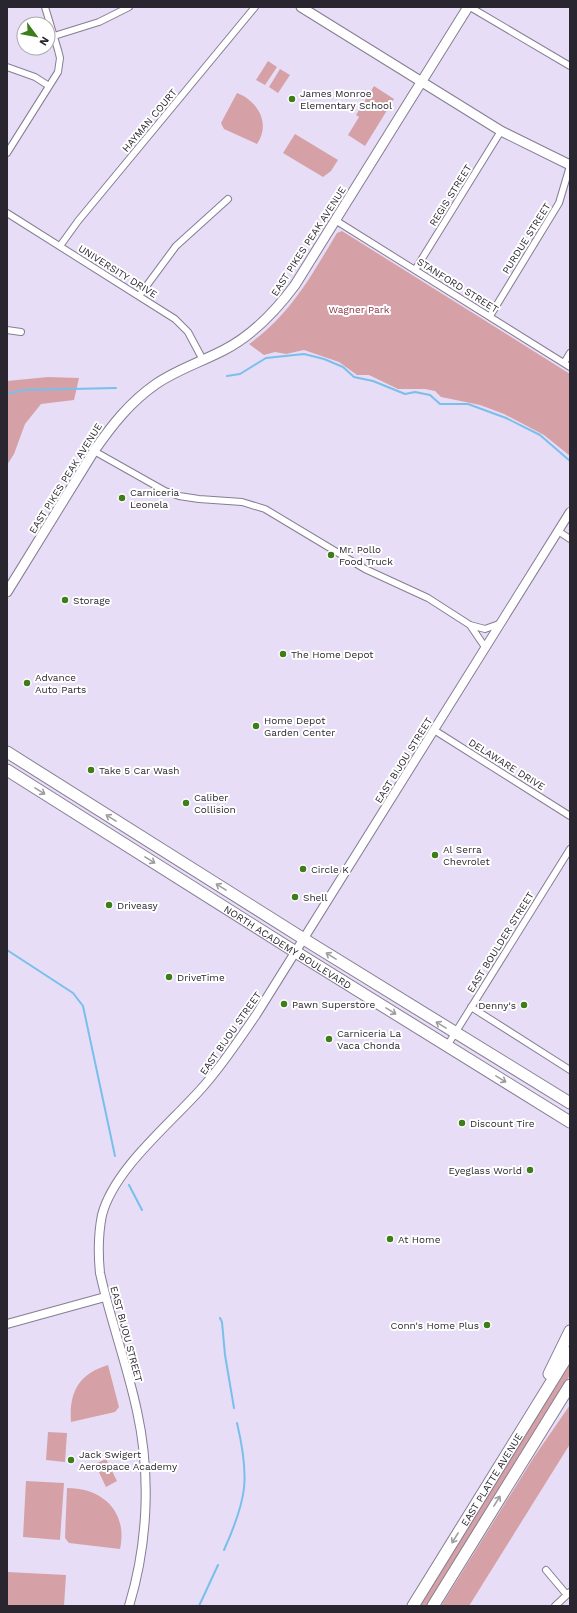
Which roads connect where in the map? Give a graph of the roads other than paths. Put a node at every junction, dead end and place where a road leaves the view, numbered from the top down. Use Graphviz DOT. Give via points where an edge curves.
graph roads {
  1 [pos="129,7"];
  2 [pos="255,7"];
  3 [pos="300,7"];
  4 [pos="469,7"];
  5 [pos="56,35"];
  6 [pos="56,43"];
  7 [pos="570,66"];
  8 [pos="7,67"];
  9 [pos="421,82"];
  10 [pos="49,86"];
  11 [pos="501,131"];
  12 [pos="7,153"];
  13 [pos="570,166"];
  14 [pos="228,199"];
  15 [pos="7,213"];
  16 [pos="335,220"];
  17 [pos="60,246"];
  18 [pos="415,270"];
  19 [pos="139,296"];
  20 [pos="490,316"];
  21 [pos="7,330"];
  22 [pos="21,332"];
  23 [pos="570,353"];
  24 [pos="203,360"];
  25 [pos="564,363"];
  26 [pos="570,367"];
  27 [pos="94,450"];
  28 [pos="570,512"];
  29 [pos="558,531"];
  30 [pos="570,539"];
  31 [pos="7,592"];
  32 [pos="499,624"];
  33 [pos="470,625"];
  34 [pos="485,647"];
  35 [pos="434,730"];
  36 [pos="7,752"];
  37 [pos="7,770"];
  38 [pos="570,816"];
  39 [pos="570,849"];
  40 [pos="304,939"];
  41 [pos="295,952"];
  42 [pos="470,1008"];
  43 [pos="455,1033"];
  44 [pos="447,1046"];
  45 [pos="570,1070"];
  46 [pos="570,1103"];
  47 [pos="570,1122"];
  48 [pos="105,1297"];
  49 [pos="7,1324"];
  50 [pos="570,1331"];
  51 [pos="570,1352"];
  52 [pos="570,1385"];
  53 [pos="570,1396"];
  54 [pos="534,1409"];
  55 [pos="543,1429"];
  56 [pos="546,1570"];
  57 [pos="568,1594"];
  58 [pos="129,1606"];
  59 [pos="413,1606"];
  60 [pos="433,1606"];
  61 [pos="555,1606"];
  1 -- 5 [label="street" via="99,22"];
  2 -- 17 [label="street, HAYMAN COURT"];
  3 -- 9 [label="main road"];
  4 -- 7 [label="street"];
  4 -- 9 [label="main road, EAST PIKES PEAK AVENUE"];
  6 -- 10 [label="street" via="60,65"];
  8 -- 10 [label="street" via="35,77"];
  9 -- 11 [label="main road"];
  9 -- 16 [label="main road, EAST PIKES PEAK AVENUE"];
  10 -- 12 [label="street"];
  11 -- 13 [label="main road"];
  11 -- 18 [label="street, REGIS STREET"];
  13 -- 20 [label="street, PURDUE STREET" via="559,203"];
  14 -- 19 [label="street" via="176,246"];
  15 -- 17 [label="street, UNIVERSITY DRIVE"];
  16 -- 18 [label="street, STANFORD STREET"];
  16 -- 24 [label="main road, EAST PIKES PEAK AVENUE" via="295,285 274,312 246,337"];
  17 -- 19 [label="street, UNIVERSITY DRIVE"];
  18 -- 20 [label="street, STANFORD STREET"];
  19 -- 24 [label="street, UNIVERSITY DRIVE" via="182,326"];
  20 -- 25 [label="street, STANFORD STREET"];
  21 -- 22 [label="street"];
  23 -- 25 [label="street"];
  24 -- 27 [label="main road, EAST PIKES PEAK AVENUE" via="166,377 140,396 117,418"];
  25 -- 26 [label="street, STANFORD STREET"];
  27 -- 31 [label="main road, EAST PIKES PEAK AVENUE"];
  27 -- 33 [label="street" via="165,491 199,499 242,502 270,511 365,569 428,598"];
  28 -- 29 [label="street, EAST BIJOU STREET"];
  29 -- 30 [label="street"];
  29 -- 32 [label="street, EAST BIJOU STREET"];
  32 -- 33 [label="street" via="485,629"];
  32 -- 34 [label="street, EAST BIJOU STREET"];
  33 -- 34 [label="street"];
  34 -- 35 [label="street, EAST BIJOU STREET"];
  35 -- 38 [label="street, DELAWARE DRIVE"];
  35 -- 40 [label="street, EAST BIJOU STREET"];
  40 -- 36 [label="highway, NORTH ACADEMY BOULEVARD, one-way"];
  37 -- 41 [label="highway, NORTH ACADEMY BOULEVARD, one-way"];
  39 -- 42 [label="street, EAST BOULDER STREET"];
  40 -- 41 [label="street, EAST BIJOU STREET"];
  43 -- 40 [label="highway, NORTH ACADEMY BOULEVARD, one-way"];
  41 -- 44 [label="highway, NORTH ACADEMY BOULEVARD, one-way"];
  41 -- 48 [label="street, EAST BIJOU STREET" via="218,1070 138,1157 116,1185 103,1214 99,1231 98,1251"];
  42 -- 43 [label="street, EAST BOULDER STREET"];
  42 -- 45 [label="street"];
  43 -- 44 [label="street, EAST BOULDER STREET"];
  43 -- 46 [label="highway, NORTH ACADEMY BOULEVARD"];
  44 -- 47 [label="highway, NORTH ACADEMY BOULEVARD, one-way"];
  48 -- 49 [label="street"];
  48 -- 58 [label="street, EAST BIJOU STREET" via="137,1411 144,1451 145,1520 141,1555"];
  50 -- 54 [label="highway"];
  51 -- 54 [label="highway, EAST PLATTE AVENUE"];
  52 -- 55 [label="highway, EAST PLATTE AVENUE"];
  53 -- 55 [label="highway"];
  54 -- 59 [label="highway, EAST PLATTE AVENUE, one-way"];
  60 -- 55 [label="highway, EAST PLATTE AVENUE, one-way"];
  56 -- 57 [label="street"];
  57 -- 61 [label="street"];
}
